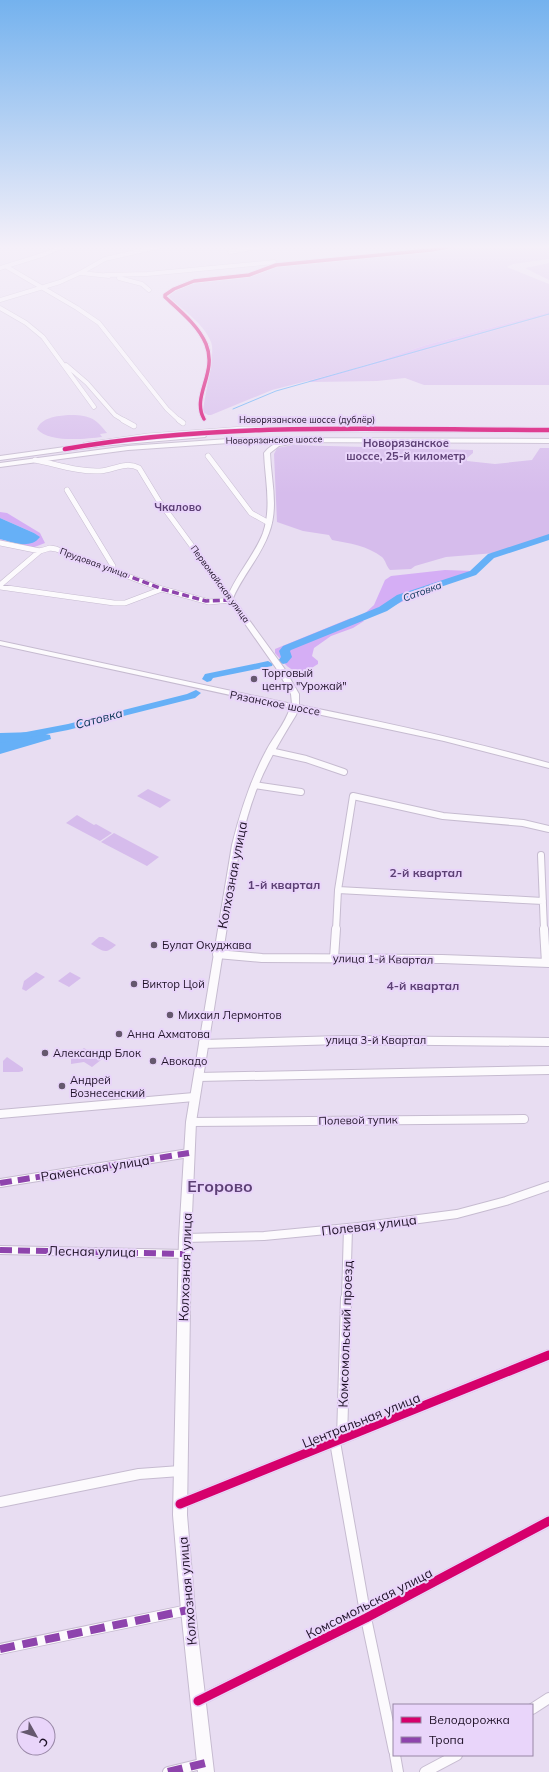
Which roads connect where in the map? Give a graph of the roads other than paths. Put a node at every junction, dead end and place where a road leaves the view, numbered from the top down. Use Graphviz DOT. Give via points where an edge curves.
graph roads {
  1 [pos="34,329"];
  2 [pos="103,329"];
  3 [pos="195,329"];
  4 [pos="58,358"];
  5 [pos="94,408"];
  6 [pos="204,419"];
  7 [pos="183,423"];
  8 [pos="134,426"];
  9 [pos="549,430"];
  10 [pos="549,434"];
  11 [pos="309,439"];
  12 [pos="549,441"];
  13 [pos="65,449"];
  14 [pos="208,456"];
  15 [pos="0,458"];
  16 [pos="35,460"];
  17 [pos="0,465"];
  18 [pos="67,490"];
  19 [pos="269,523"];
  20 [pos="0,543"];
  21 [pos="40,551"];
  22 [pos="113,570"];
  23 [pos="0,586"];
  24 [pos="162,589"];
  25 [pos="231,600"];
  26 [pos="0,638"];
  27 [pos="0,643"];
  28 [pos="296,704"];
  29 [pos="270,751"];
  30 [pos="549,761"];
  31 [pos="549,766"];
  32 [pos="344,772"];
  33 [pos="254,785"];
  34 [pos="302,792"];
  35 [pos="549,829"];
  36 [pos="541,855"];
  37 [pos="338,890"];
  38 [pos="543,901"];
  39 [pos="217,954"];
  40 [pos="334,958"];
  41 [pos="547,963"];
  42 [pos="549,1042"];
  43 [pos="203,1044"];
  44 [pos="549,1070"];
  45 [pos="198,1077"];
  46 [pos="194,1097"];
  47 [pos="0,1114"];
  48 [pos="524,1119"];
  49 [pos="191,1122"];
  50 [pos="189,1153"];
  51 [pos="0,1183"];
  52 [pos="549,1186"];
  53 [pos="348,1228"];
  54 [pos="185,1238"];
  55 [pos="0,1250"];
  56 [pos="185,1254"];
  57 [pos="549,1355"];
  58 [pos="339,1441"];
  59 [pos="180,1470"];
  60 [pos="0,1502"];
  61 [pos="180,1504"];
  62 [pos="549,1521"];
  63 [pos="188,1610"];
  64 [pos="366,1618"];
  65 [pos="0,1649"];
  66 [pos="549,1698"];
  67 [pos="198,1701"];
  68 [pos="533,1708"];
  69 [pos="393,1746"];
  70 [pos="395,1756"];
  71 [pos="455,1756"];
  72 [pos="205,1768"];
  73 [pos="168,1772"];
  74 [pos="398,1772"];
  75 [pos="425,1772"];
  1 -- 4 [label="street"];
  2 -- 7 [label="street" via="167,409"];
  3 -- 6 [label="street" via="206,345 208,373 199,404"];
  4 -- 5 [label="street"];
  4 -- 8 [label="street" via="87,383 115,416"];
  9 -- 13 [label="street, Новорязанское шоссе (дублёр)" via="232,430 130,438"];
  10 -- 13 [label="highway, Новорязанское шоссе" via="273,432 172,437"];
  11 -- 12 [label="highway, Новорязанское шоссе"];
  11 -- 16 [label="highway, Новорязанское шоссе" via="244,440 159,446"];
  11 -- 19 [label="main road" via="282,443 272,447 267,453 271,509"];
  13 -- 15 [label="highway, Новорязанское шоссе"];
  14 -- 19 [label="street" via="252,514"];
  16 -- 17 [label="highway, Новорязанское шоссе"];
  16 -- 25 [label="street, Первомайская улица" via="92,470 124,465 139,468 159,501"];
  18 -- 22 [label="street" via="98,538"];
  19 -- 25 [label="main road" via="256,553 234,588"];
  20 -- 21 [label="street, Прудовая улица"];
  21 -- 22 [label="street, Прудовая улица" via="56,549"];
  21 -- 23 [label="street"];
  22 -- 24 [label="street, Прудовая улица"];
  23 -- 24 [label="street" via="114,604 125,603"];
  24 -- 25 [label="street, Прудовая улица" via="209,602"];
  25 -- 28 [label="main road, Первомайская улица" via="280,668 295,694"];
  26 -- 28 [label="main road, Рязанское шоссе"];
  27 -- 28 [label="main road, Рязанское шоссе" via="174,682"];
  28 -- 29 [label="main road, Колхозная улица"];
  28 -- 30 [label="main road, Рязанское шоссе" via="431,731"];
  28 -- 31 [label="main road, Рязанское шоссе"];
  29 -- 32 [label="street" via="306,759"];
  29 -- 33 [label="main road, Колхозная улица"];
  33 -- 34 [label="street"];
  33 -- 39 [label="main road, Колхозная улица" via="236,844"];
  35 -- 37 [label="street" via="523,823 443,816 353,796"];
  36 -- 38 [label="street"];
  37 -- 38 [label="street"];
  37 -- 40 [label="street"];
  38 -- 41 [label="street"];
  39 -- 40 [label="street, улица 1-й Квартал" via="237,957"];
  39 -- 43 [label="main road, Колхозная улица"];
  40 -- 41 [label="street, улица 1-й Квартал"];
  42 -- 43 [label="street, улица 3-й Квартал" via="340,1040"];
  43 -- 45 [label="main road, Колхозная улица"];
  44 -- 45 [label="street"];
  45 -- 46 [label="main road, Колхозная улица"];
  46 -- 47 [label="street"];
  46 -- 49 [label="main road, Колхозная улица"];
  48 -- 49 [label="street, Полевой тупик"];
  49 -- 50 [label="main road, Колхозная улица"];
  50 -- 51 [label="street, Раменская улица"];
  50 -- 54 [label="main road, Колхозная улица"];
  52 -- 53 [label="street, Полевая улица" via="458,1214"];
  53 -- 54 [label="street, Полевая улица" via="264,1236"];
  53 -- 58 [label="street, Комсомольский проезд"];
  54 -- 56 [label="main road, Колхозная улица"];
  55 -- 56 [label="street, Лесная улица"];
  56 -- 59 [label="main road, Колхозная улица"];
  57 -- 58 [label="street, Центральная улица"];
  58 -- 61 [label="street, Центральная улица"];
  58 -- 64 [label="street, Комсомольский проезд"];
  59 -- 60 [label="street" via="125,1476"];
  59 -- 61 [label="main road, Колхозная улица"];
  61 -- 63 [label="main road, Колхозная улица"];
  62 -- 64 [label="street, Комсомольская улица"];
  63 -- 65 [label="street"];
  63 -- 67 [label="main road, Колхозная улица"];
  64 -- 67 [label="street, Комсомольская улица"];
  64 -- 69 [label="street, Комсомольский проезд"];
  66 -- 68 [label="street"];
  67 -- 72 [label="main road, Колхозная улица"];
  70 -- 74 [label="street"];
  71 -- 75 [label="street"];
  72 -- 73 [label="street"];
}
